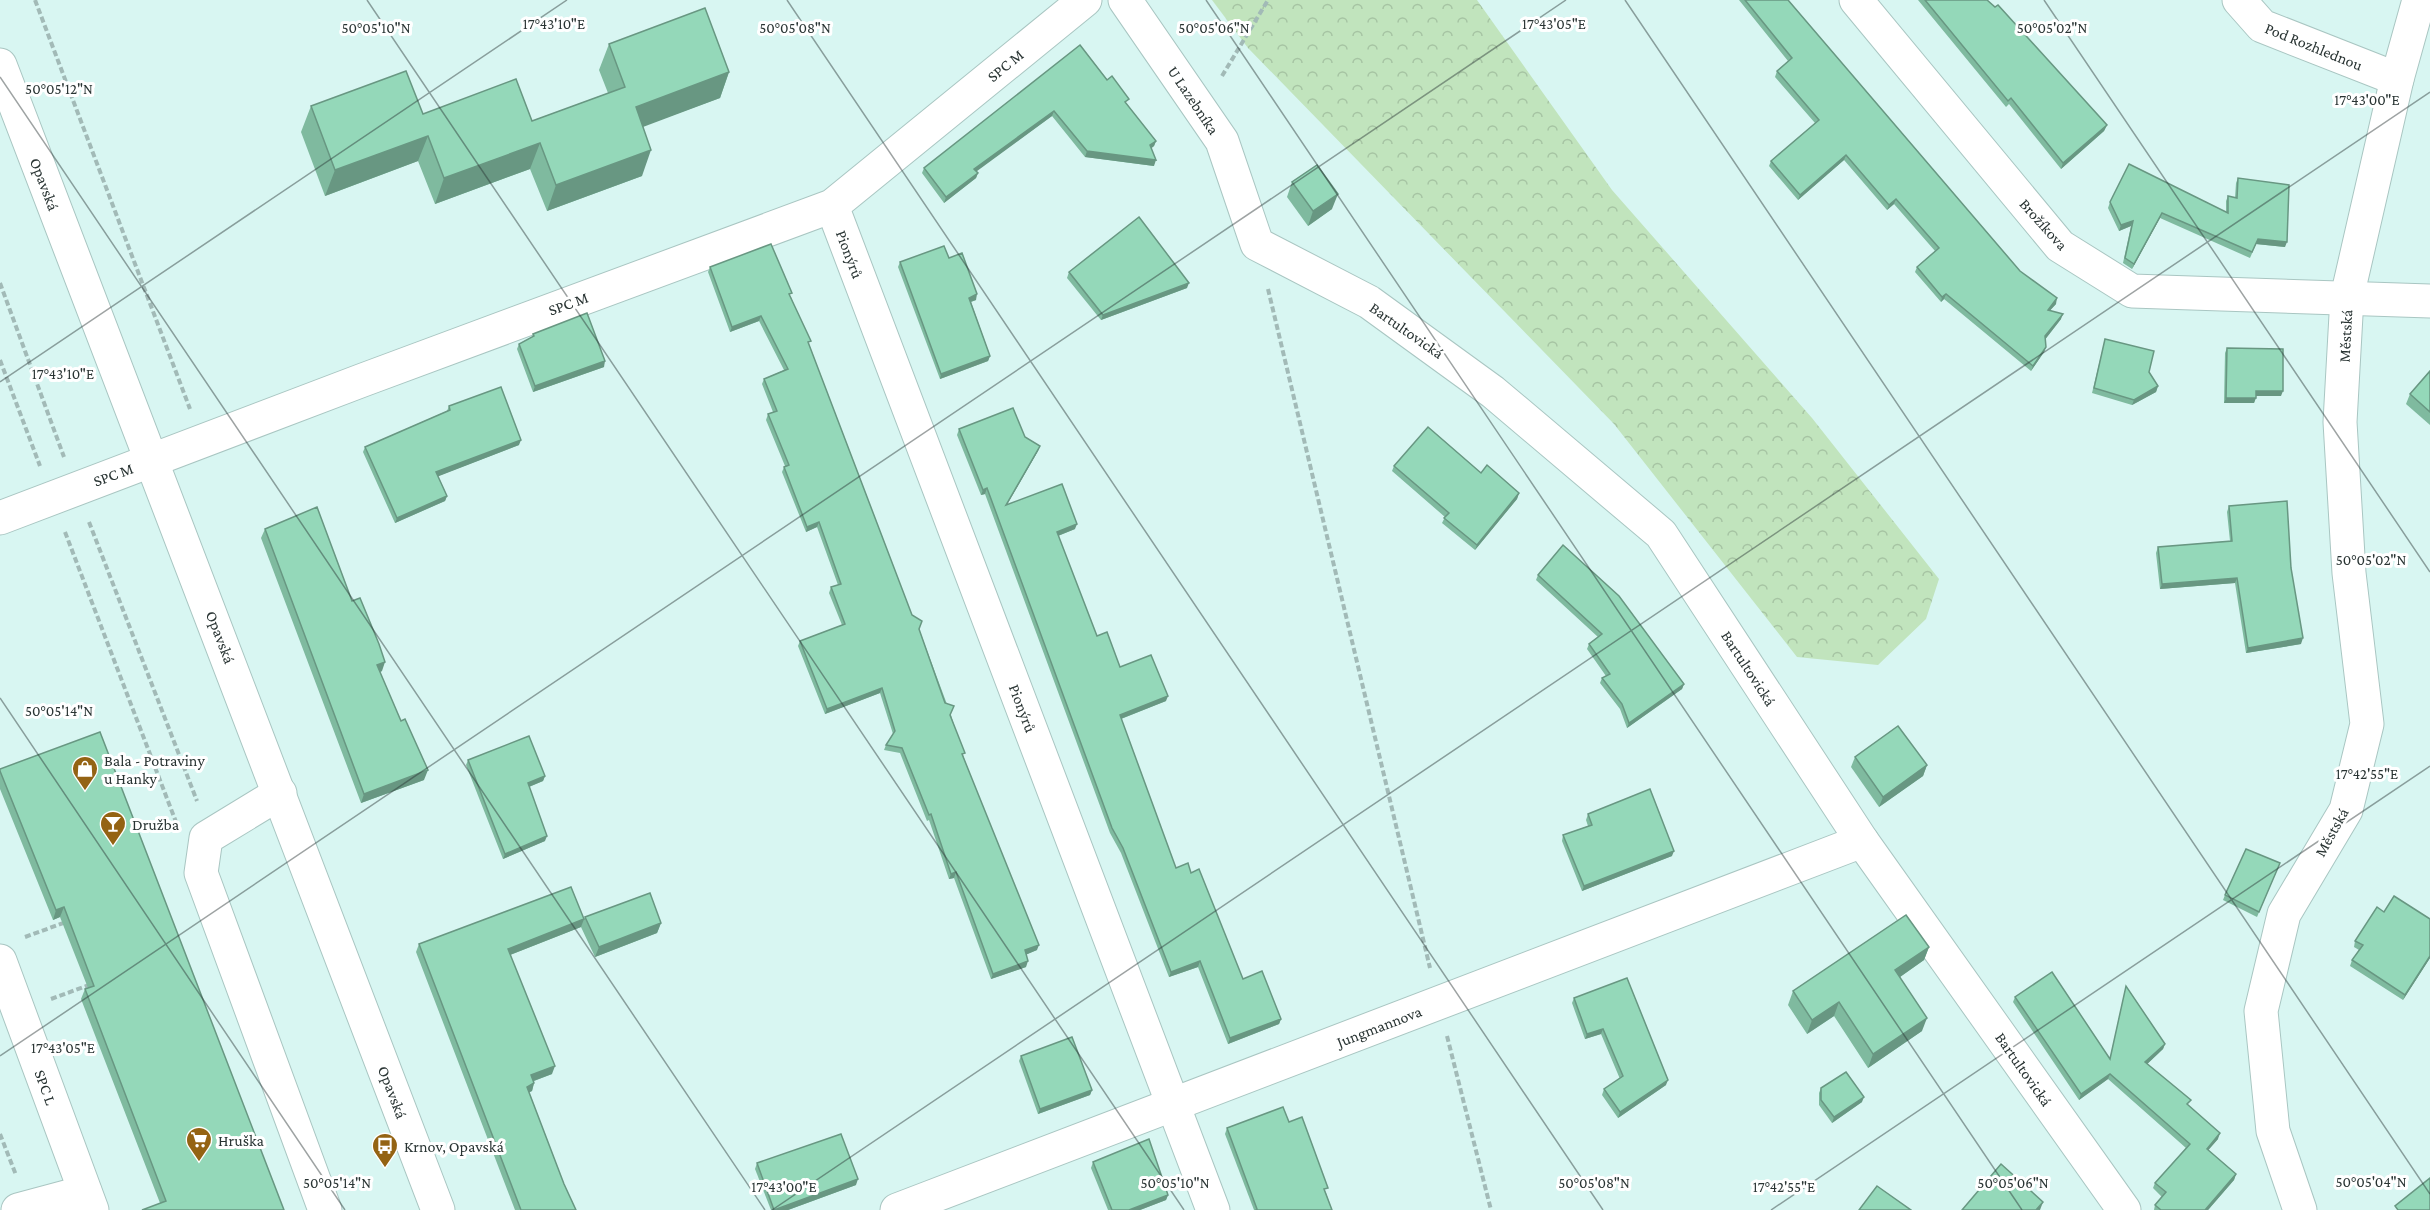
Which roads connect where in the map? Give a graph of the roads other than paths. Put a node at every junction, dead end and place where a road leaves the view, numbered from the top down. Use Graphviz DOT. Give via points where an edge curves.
graph roads {
  1 [pos="1085,0"];
  2 [pos="1125,0"];
  3 [pos="1856,0"];
  4 [pos="2239,0"];
  5 [pos="2419,0"];
  6 [pos="0,66"];
  7 [pos="2397,79"];
  8 [pos="832,206"];
  9 [pos="1257,244"];
  10 [pos="2347,297"];
  11 [pos="2430,301"];
  12 [pos="153,460"];
  13 [pos="0,518"];
  14 [pos="280,793"];
  15 [pos="1862,841"];
  16 [pos="11,950"];
  17 [pos="1173,1103"];
  18 [pos="86,1194"];
  19 [pos="18,1210"];
  20 [pos="325,1210"];
  21 [pos="438,1210"];
  22 [pos="897,1210"];
  23 [pos="1214,1210"];
  24 [pos="2124,1210"];
  25 [pos="2300,1210"];
  1 -- 8 [label="street, SPC M"];
  2 -- 9 [label="street, U Lazebníka" via="1222,141"];
  3 -- 10 [label="street, Brožíkova" via="2060,246 2132,291"];
  4 -- 7 [label="street, Pod Rozhlednou" via="2262,26"];
  5 -- 7 [label="street, Městská"];
  6 -- 12 [label="street, Opavská"];
  7 -- 10 [label="street, Městská"];
  8 -- 12 [label="street, SPC M"];
  8 -- 17 [label="street, Pionýrů"];
  9 -- 15 [label="street, Bartultovická" via="1369,302 1494,392 1661,534"];
  10 -- 11 [label="street, Městská"];
  10 -- 25 [label="street, Městská" via="2340,422 2349,573 2367,724 2346,810 2284,914 2261,1011 2272,1131"];
  12 -- 13 [label="street, SPC M"];
  12 -- 14 [label="street, Opavská"];
  14 -- 20 [label="street" via="206,838 201,873"];
  14 -- 21 [label="street, Opavská"];
  15 -- 17 [label="street, Jungmannova"];
  15 -- 24 [label="street, Bartultovická"];
  16 -- 18 [label="street, SPC L" via="18,1011"];
  17 -- 22 [label="street, Jungmannova"];
  17 -- 23 [label="street, Pionýrů"];
  18 -- 19 [label="street"];
}
